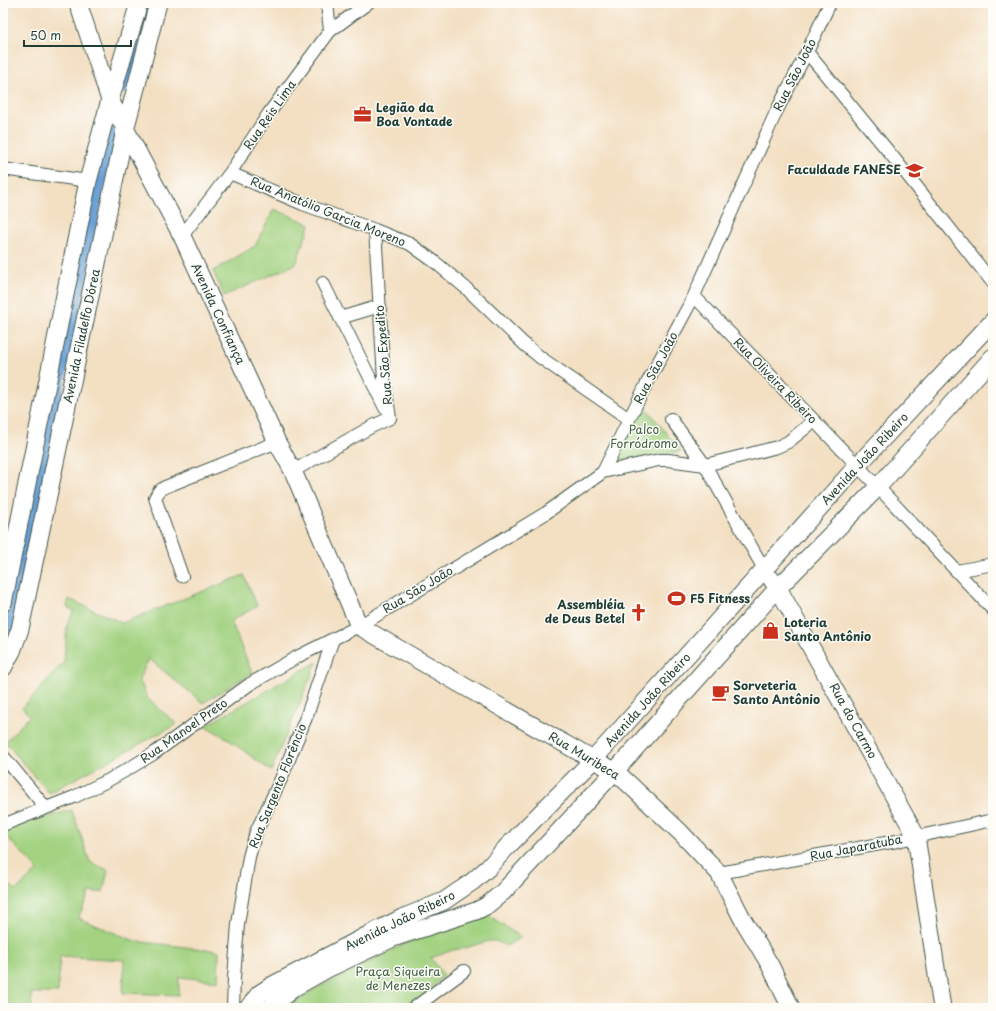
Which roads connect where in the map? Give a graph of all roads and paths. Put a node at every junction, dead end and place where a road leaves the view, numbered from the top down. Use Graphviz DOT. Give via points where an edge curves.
graph roads {
  1 [pos="78,3"];
  2 [pos="139,3"];
  3 [pos="158,3"];
  4 [pos="327,3"];
  5 [pos="368,3"];
  6 [pos="829,4"];
  7 [pos="330,31"];
  8 [pos="807,52"];
  9 [pos="111,102"];
  10 [pos="124,129"];
  11 [pos="3,169"];
  12 [pos="230,173"];
  13 [pos="88,181"];
  14 [pos="375,230"];
  15 [pos="182,236"];
  16 [pos="993,283"];
  17 [pos="323,284"];
  18 [pos="694,296"];
  19 [pos="380,306"];
  20 [pos="340,318"];
  21 [pos="993,321"];
  22 [pos="993,357"];
  23 [pos="390,418"];
  24 [pos="630,418"];
  25 [pos="671,419"];
  26 [pos="814,421"];
  27 [pos="277,442"];
  28 [pos="705,464"];
  29 [pos="857,466"];
  30 [pos="293,471"];
  31 [pos="603,472"];
  32 [pos="878,487"];
  33 [pos="993,564"];
  34 [pos="764,569"];
  35 [pos="956,571"];
  36 [pos="182,576"];
  37 [pos="778,588"];
  38 [pos="3,603"];
  39 [pos="993,610"];
  40 [pos="359,626"];
  41 [pos="333,639"];
  42 [pos="3,668"];
  43 [pos="3,756"];
  44 [pos="593,760"];
  45 [pos="615,772"];
  46 [pos="46,808"];
  47 [pos="993,820"];
  48 [pos="3,825"];
  49 [pos="916,836"];
  50 [pos="719,873"];
  51 [pos="464,971"];
  52 [pos="789,1007"];
  53 [pos="234,1008"];
  54 [pos="248,1008"];
  55 [pos="269,1008"];
  56 [pos="414,1008"];
  57 [pos="942,1008"];
  1 -- 9 [label="street, Avenida Confiança"];
  2 -- 9 [label="street, Avenida Filadelfo Dórea"];
  3 -- 10 [label="street, Avenida Filadelfo Dórea"];
  4 -- 7 [label="street"];
  5 -- 7 [label="street, Rua Reis Lima"];
  6 -- 8 [label="street, Rua São João"];
  7 -- 12 [label="street, Rua Reis Lima" via="269,113"];
  8 -- 16 [label="street"];
  8 -- 18 [label="street, Rua São João" via="776,110"];
  9 -- 10 [label="street, Avenida Confiança"];
  9 -- 13 [label="street, Avenida Filadelfo Dórea"];
  10 -- 15 [label="street, Avenida Confiança"];
  10 -- 42 [label="street, Avenida Filadelfo Dórea" via="20,629"];
  11 -- 13 [label="street"];
  12 -- 14 [label="street, Rua Anatólio Garcia Moreno" via="303,204"];
  12 -- 15 [label="street, Rua Reis Lima"];
  13 -- 38 [label="street, Avenida Filadelfo Dórea"];
  14 -- 19 [label="street, Rua São Expedito"];
  14 -- 24 [label="street, Rua Anatólio Garcia Moreno" via="410,244 435,262 541,358"];
  15 -- 27 [label="street, Avenida Confiança"];
  17 -- 20 [label="street"];
  18 -- 24 [label="street, Rua São João"];
  18 -- 26 [label="street, Rua Oliveira Ribeiro"];
  19 -- 20 [label="street"];
  19 -- 23 [label="street, Rua São Expedito" via="384,379"];
  20 -- 23 [label="street"];
  21 -- 29 [label="street, Avenida João Ribeiro"];
  22 -- 32 [label="street, Avenida João Ribeiro"];
  23 -- 30 [label="street, Rua São Expedito"];
  24 -- 31 [label="street, Rua São João"];
  25 -- 28 [label="street, Rua do Carmo"];
  26 -- 28 [label="street" via="782,445 746,456"];
  26 -- 29 [label="street, Rua Oliveira Ribeiro"];
  27 -- 30 [label="street, Avenida Confiança"];
  27 -- 36 [label="street" via="165,487 159,492 156,498"];
  28 -- 31 [label="street" via="659,460"];
  28 -- 34 [label="street, Rua do Carmo"];
  29 -- 32 [label="street, Rua Oliveira Ribeiro"];
  29 -- 34 [label="street, Avenida João Ribeiro"];
  30 -- 40 [label="street, Avenida Confiança"];
  31 -- 40 [label="street, Rua São João" via="546,513"];
  32 -- 35 [label="street"];
  32 -- 37 [label="street, Avenida João Ribeiro"];
  33 -- 35 [label="street"];
  34 -- 37 [label="street, Rua do Carmo"];
  34 -- 44 [label="street, Avenida João Ribeiro"];
  35 -- 39 [label="street"];
  37 -- 45 [label="street, Avenida João Ribeiro"];
  37 -- 49 [label="street, Rua do Carmo"];
  40 -- 41 [label="street, Rua Manoel Preto"];
  40 -- 44 [label="street, Rua Muribeca"];
  41 -- 46 [label="street, Rua Manoel Preto" via="250,684 153,754 123,772"];
  41 -- 53 [label="street, Rua Sargento Florêncio" via="307,715 256,832 249,857 238,924"];
  43 -- 46 [label="street"];
  44 -- 45 [label="street, Rua Muribeca"];
  44 -- 54 [label="street, Avenida João Ribeiro" via="488,868 467,886 444,901 370,934 271,986 259,994"];
  45 -- 50 [label="street, Rua Muribeca" via="680,832"];
  45 -- 55 [label="street, Avenida João Ribeiro" via="503,892 486,906 393,938 295,987"];
  46 -- 48 [label="street, Rua Manoel Preto"];
  47 -- 49 [label="street, Rua Japaratuba"];
  49 -- 50 [label="street, Rua Japaratuba"];
  49 -- 57 [label="street, Rua do Carmo"];
  50 -- 52 [label="street, Rua Muribeca" via="770,965"];
  51 -- 56 [label="street"];
}
